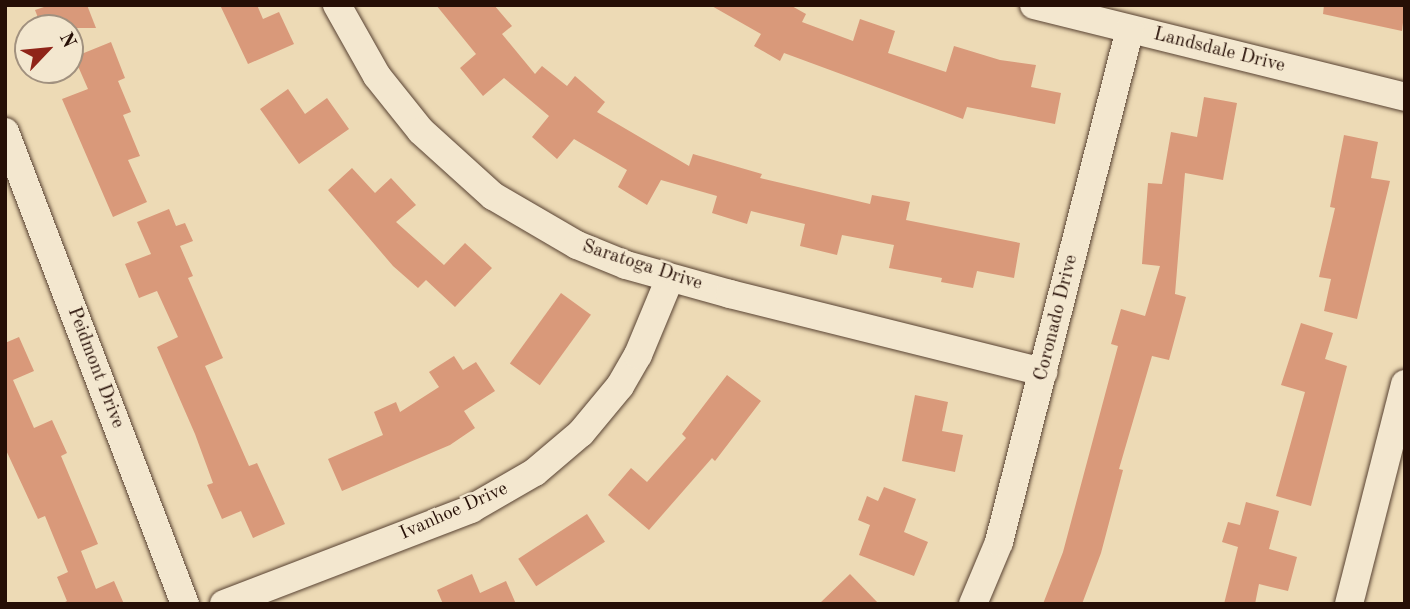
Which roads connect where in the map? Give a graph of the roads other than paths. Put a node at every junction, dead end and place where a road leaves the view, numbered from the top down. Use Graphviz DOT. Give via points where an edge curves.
graph roads {
  1 [pos="337,5"];
  2 [pos="1034,5"];
  3 [pos="1130,29"];
  4 [pos="1405,97"];
  5 [pos="6,136"];
  6 [pos="670,278"];
  7 [pos="1043,372"];
  8 [pos="1405,384"];
  9 [pos="184,604"];
  10 [pos="224,604"];
  11 [pos="973,604"];
  12 [pos="1349,604"];
  1 -- 6 [label="street, Saratoga Drive" via="377,76 414,122 483,187 577,246"];
  2 -- 3 [label="street, Landsdale Drive"];
  3 -- 4 [label="street, Landsdale Drive"];
  3 -- 7 [label="street, Coronado Drive"];
  5 -- 9 [label="street, Peidmont Drive"];
  6 -- 7 [label="street, Saratoga Drive"];
  6 -- 10 [label="street, Ivanhoe Drive" via="620,386 581,433 535,472 471,509"];
  7 -- 11 [label="street, Coronado Drive" via="999,542"];
  8 -- 12 [label="street"];
}
